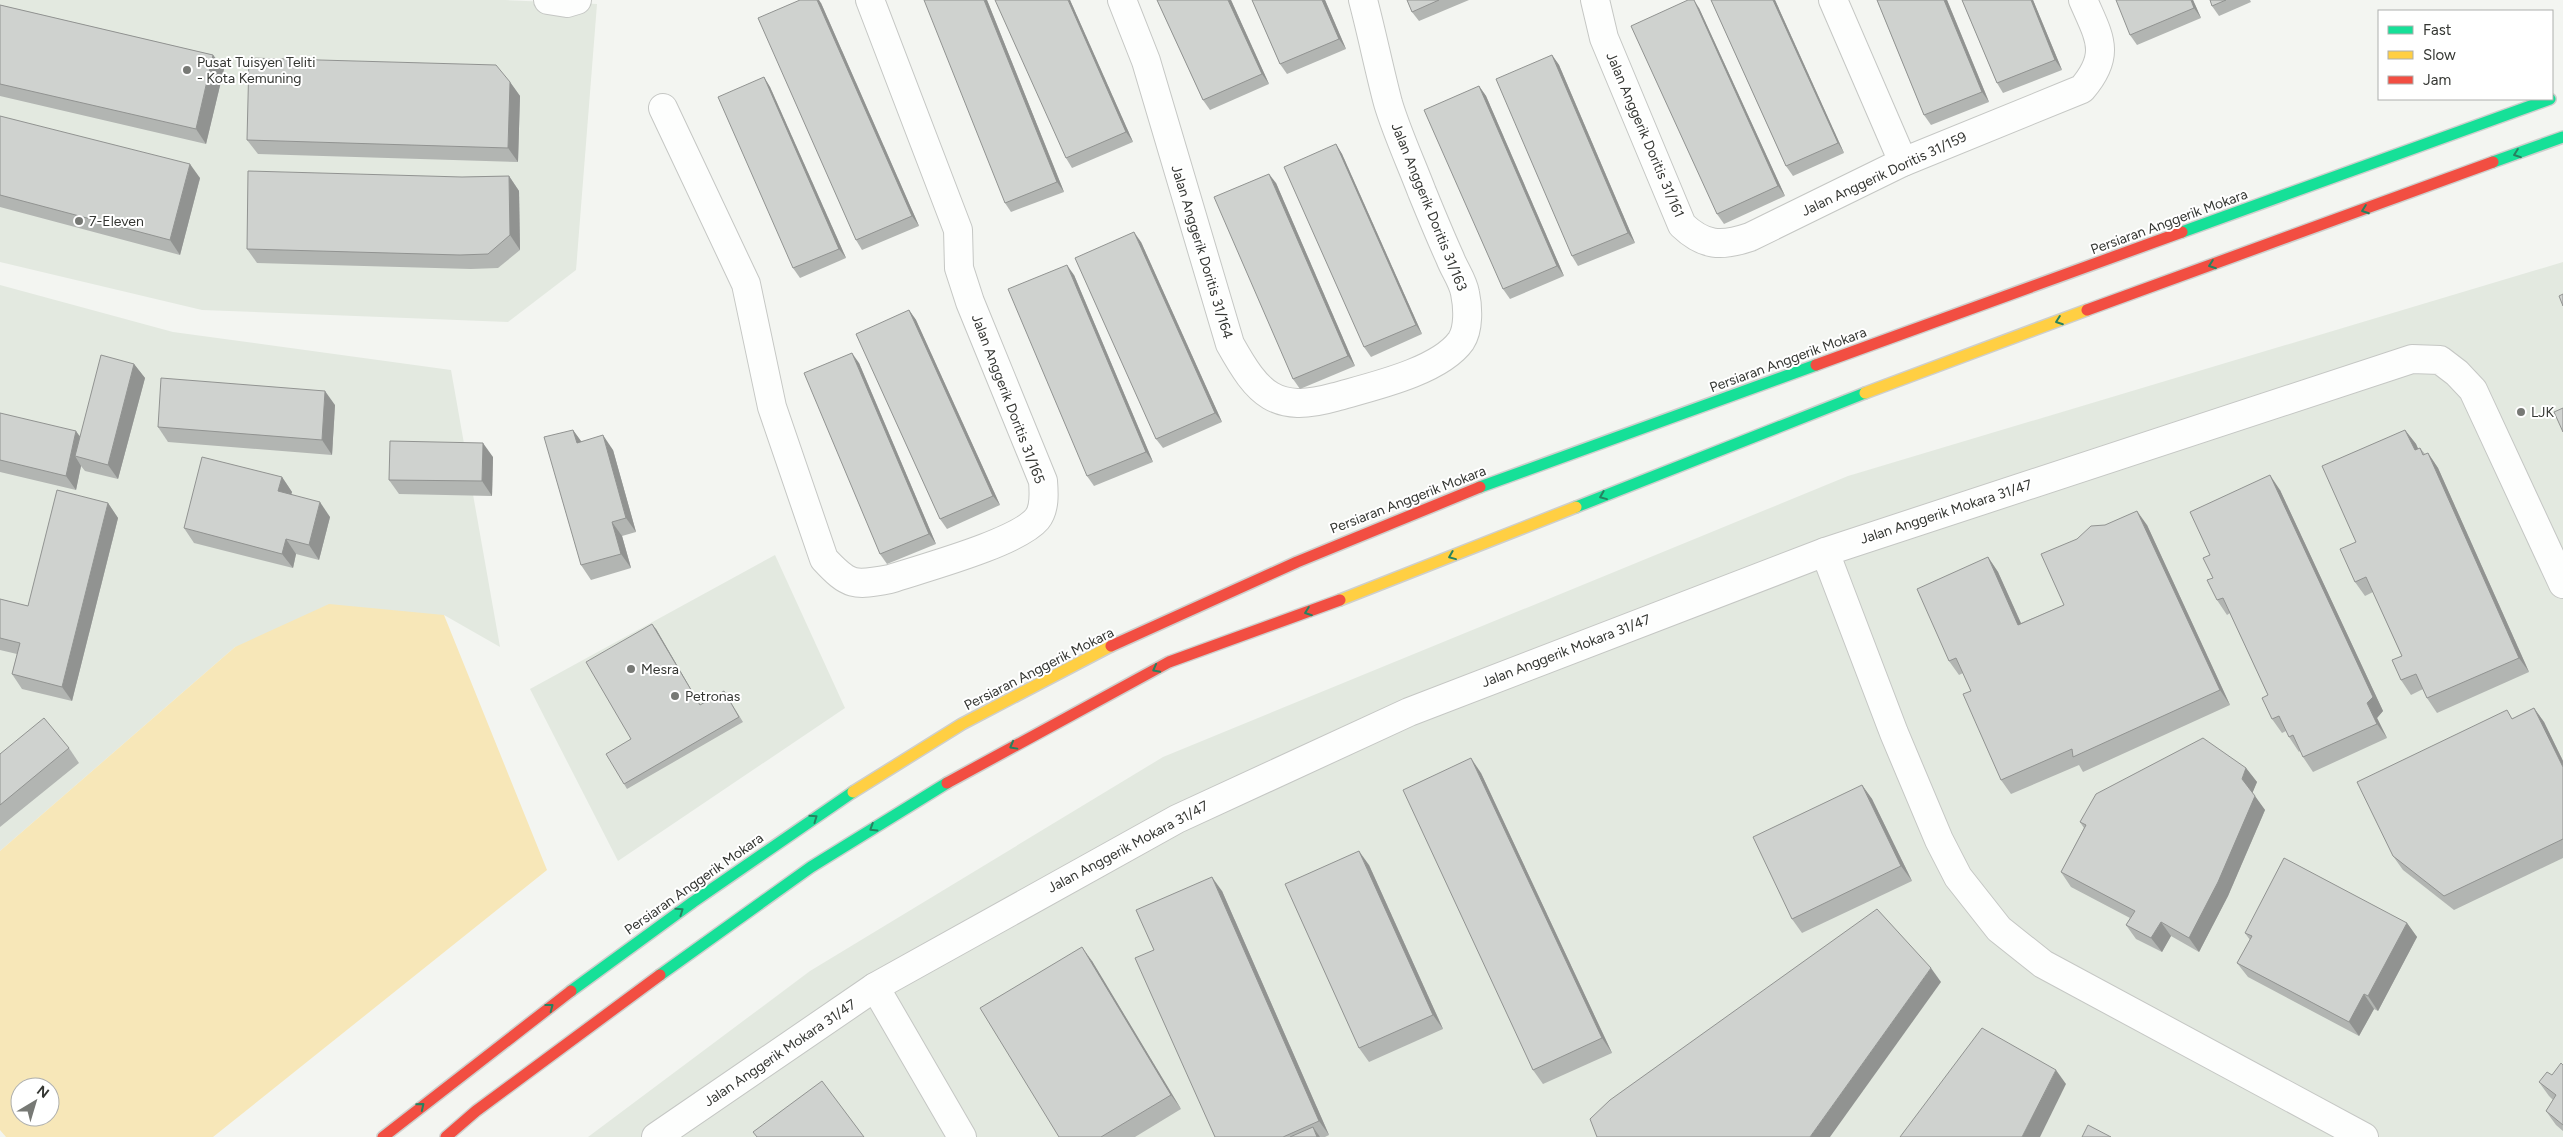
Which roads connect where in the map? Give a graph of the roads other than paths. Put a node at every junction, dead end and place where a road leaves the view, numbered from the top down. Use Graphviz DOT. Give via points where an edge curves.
graph roads {
  1 [pos="548,0"];
  2 [pos="578,0"];
  3 [pos="870,0"];
  4 [pos="1122,0"];
  5 [pos="1363,0"];
  6 [pos="1595,0"];
  7 [pos="1833,0"];
  8 [pos="2082,0"];
  9 [pos="2545,100"];
  10 [pos="664,108"];
  11 [pos="2563,137"];
  12 [pos="1903,162"];
  13 [pos="1724,244"];
  14 [pos="1369,388"];
  15 [pos="1825,552"];
  16 [pos="2563,584"];
  17 [pos="876,987"];
  18 [pos="383,1137"];
  19 [pos="446,1137"];
  20 [pos="656,1137"];
  21 [pos="962,1137"];
  22 [pos="2364,1137"];
  1 -- 2 [label="street" via="567,3"];
  3 -- 10 [label="street, Jalan Anggerik Doritis 31/165" via="958,230 959,268 970,302 1043,481 1044,496 1038,518 1024,531 890,579 857,584 842,578 824,559 772,407 746,284"];
  4 -- 14 [label="street, Jalan Anggerik Doritis 31/164" via="1146,60 1230,344 1244,368 1264,393 1292,403 1315,402"];
  5 -- 14 [label="street, Jalan Anggerik Doritis 31/163" via="1388,104 1465,292 1467,321 1462,340 1446,358"];
  6 -- 13 [label="street, Jalan Anggerik Doritis 31/161" via="1604,38 1682,225 1694,237"];
  7 -- 12 [label="street"];
  8 -- 12 [label="street, Jalan Anggerik Doritis 31/159" via="2101,42 2101,58 2082,89"];
  18 -- 9 [label="main road, Persiaran Anggerik Mokara, one-way" via="450,1082 657,927 860,786 994,706 1149,629 1321,550 1483,486"];
  11 -- 19 [label="main road, one-way" via="1923,370 1354,595 1169,662 914,802 811,868 693,951"];
  12 -- 13 [label="street, Jalan Anggerik Doritis 31/159" via="1750,237"];
  15 -- 16 [label="street, Jalan Anggerik Mokara 31/47" via="2412,358 2440,360 2473,390"];
  15 -- 17 [label="street, Jalan Anggerik Mokara 31/47" via="1409,712 1179,817"];
  15 -- 22 [label="street" via="1939,840 1958,877 1999,929 2043,964"];
  17 -- 20 [label="street, Jalan Anggerik Mokara 31/47"];
  17 -- 21 [label="street"];
}
